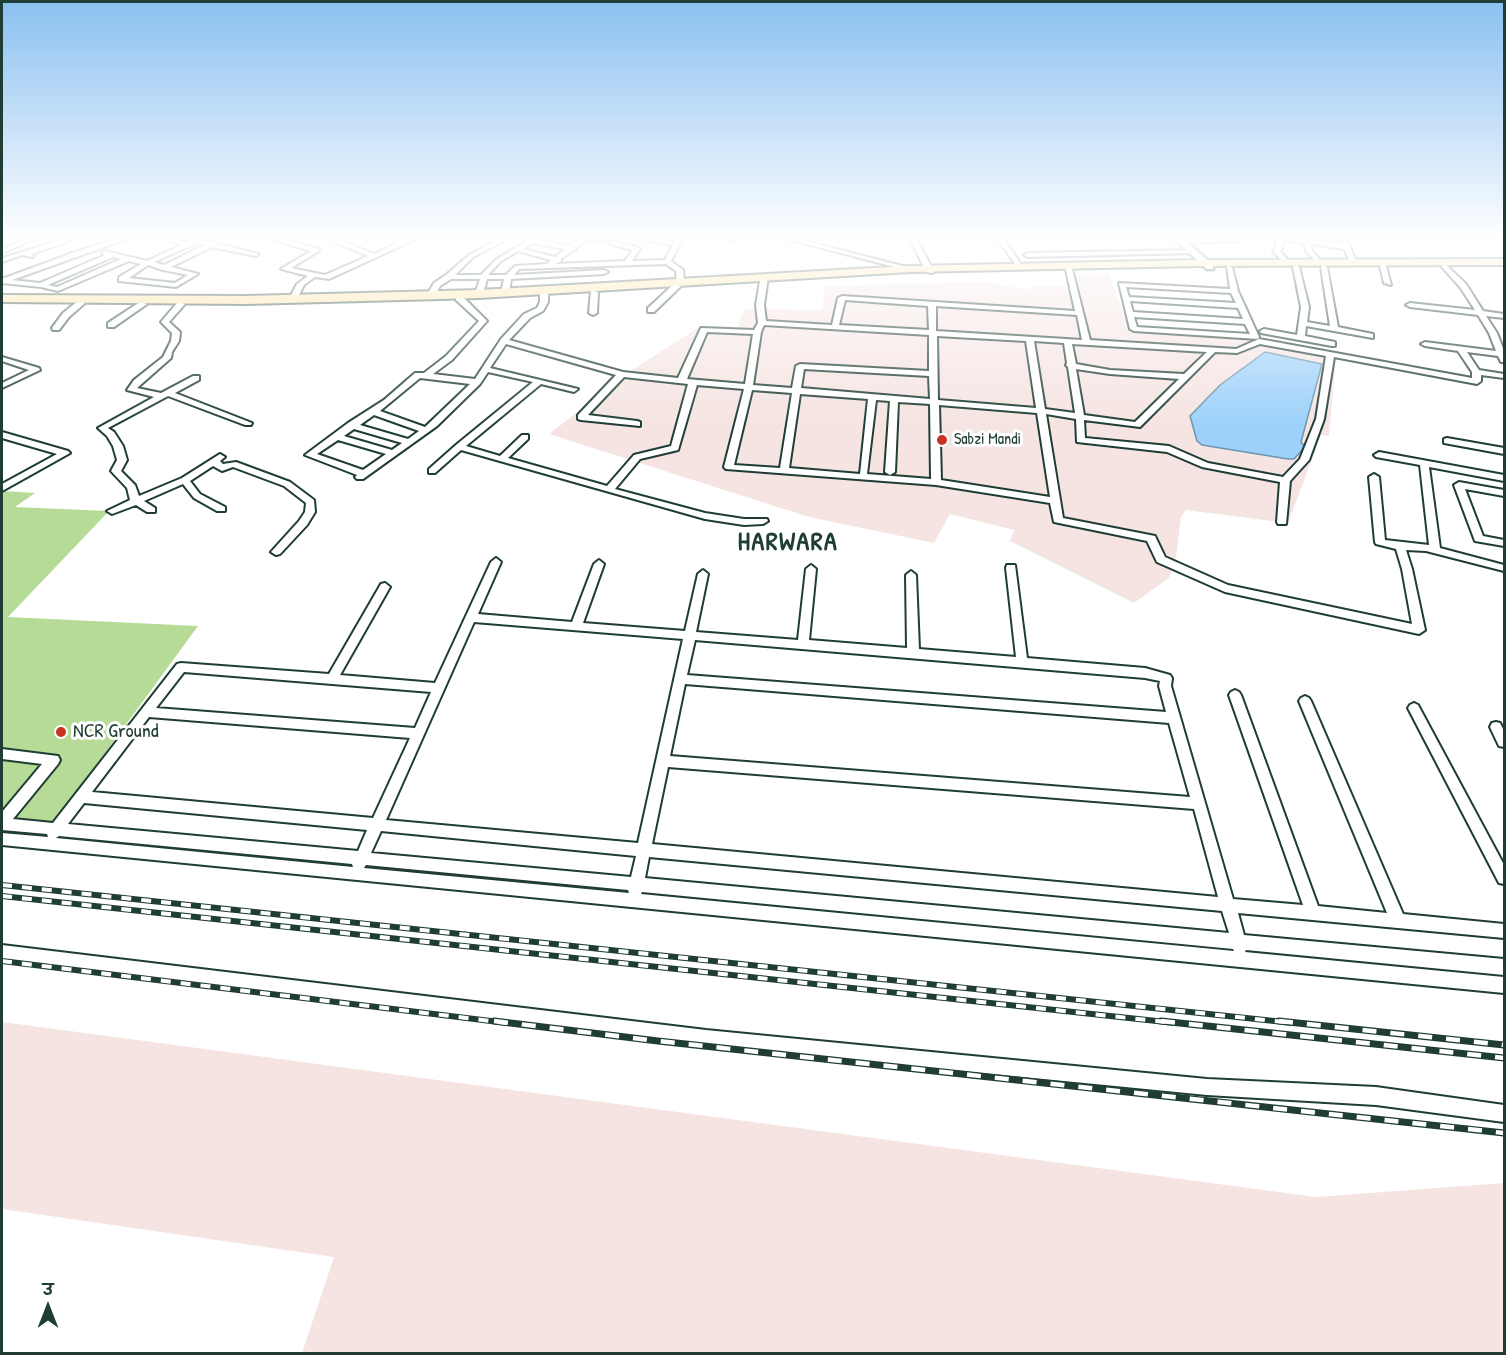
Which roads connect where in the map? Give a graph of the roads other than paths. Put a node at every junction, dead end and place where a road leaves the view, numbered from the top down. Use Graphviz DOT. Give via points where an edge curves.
graph roads {
  1 [pos="224,299"];
  2 [pos="402,299"];
  3 [pos="460,299"];
  4 [pos="544,299"];
  5 [pos="596,299"];
  6 [pos="663,299"];
  7 [pos="761,299"];
  8 [pos="842,299"];
  9 [pos="861,299"];
  10 [pos="1076,299"];
  11 [pos="1126,299"];
  12 [pos="1130,299"];
  13 [pos="1238,299"];
  14 [pos="1303,299"];
  15 [pos="1330,299"];
  16 [pos="1471,299"];
  17 [pos="2,300"];
  18 [pos="81,303"];
  19 [pos="143,304"];
  20 [pos="181,304"];
  21 [pos="932,304"];
  22 [pos="1410,305"];
  23 [pos="1241,306"];
  24 [pos="651,310"];
  25 [pos="593,313"];
  26 [pos="1079,313"];
  27 [pos="1130,314"];
  28 [pos="1480,314"];
  29 [pos="1504,316"];
  30 [pos="762,322"];
  31 [pos="1248,322"];
  32 [pos="1302,323"];
  33 [pos="111,325"];
  34 [pos="835,327"];
  35 [pos="56,328"];
  36 [pos="1335,329"];
  37 [pos="1264,330"];
  38 [pos="757,333"];
  39 [pos="931,333"];
  40 [pos="1370,336"];
  41 [pos="1301,338"];
  42 [pos="1030,339"];
  43 [pos="504,341"];
  44 [pos="1068,342"];
  45 [pos="1087,342"];
  46 [pos="1425,344"];
  47 [pos="1331,349"];
  48 [pos="1461,349"];
  49 [pos="1213,350"];
  50 [pos="1503,358"];
  51 [pos="2,359"];
  52 [pos="1070,365"];
  53 [pos="485,369"];
  54 [pos="1476,372"];
  55 [pos="933,374"];
  56 [pos="622,375"];
  57 [pos="425,376"];
  58 [pos="1504,376"];
  59 [pos="1185,377"];
  60 [pos="196,378"];
  61 [pos="540,381"];
  62 [pos="477,382"];
  63 [pos="681,382"];
  64 [pos="693,383"];
  65 [pos="2,385"];
  66 [pos="748,387"];
  67 [pos="574,389"];
  68 [pos="794,391"];
  69 [pos="166,394"];
  70 [pos="872,398"];
  71 [pos="894,399"];
  72 [pos="933,402"];
  73 [pos="372,411"];
  74 [pos="1041,411"];
  75 [pos="1080,415"];
  76 [pos="248,423"];
  77 [pos="637,424"];
  78 [pos="351,425"];
  79 [pos="426,430"];
  80 [pos="2,435"];
  81 [pos="336,436"];
  82 [pos="525,437"];
  83 [pos="1447,441"];
  84 [pos="409,442"];
  85 [pos="459,447"];
  86 [pos="1504,451"];
  87 [pos="393,453"];
  88 [pos="1379,455"];
  89 [pos="502,459"];
  90 [pos="1424,463"];
  91 [pos="432,471"];
  92 [pos="784,471"];
  93 [pos="864,472"];
  94 [pos="890,472"];
  95 [pos="1374,477"];
  96 [pos="1504,478"];
  97 [pos="184,480"];
  98 [pos="1285,480"];
  99 [pos="936,482"];
  100 [pos="2,488"];
  101 [pos="609,490"];
  102 [pos="1504,493"];
  103 [pos="135,501"];
  104 [pos="1055,501"];
  105 [pos="221,509"];
  106 [pos="151,510"];
  107 [pos="112,511"];
  108 [pos="764,521"];
  109 [pos="1282,522"];
  110 [pos="1479,539"];
  111 [pos="1504,543"];
  112 [pos="1400,546"];
  113 [pos="1435,550"];
  114 [pos="276,552"];
  115 [pos="496,562"];
  116 [pos="1484,563"];
  117 [pos="599,564"];
  118 [pos="1011,568"];
  119 [pos="1504,568"];
  120 [pos="811,569"];
  121 [pos="703,574"];
  122 [pos="911,575"];
  123 [pos="385,587"];
  124 [pos="471,618"];
  125 [pos="576,626"];
  126 [pos="690,635"];
  127 [pos="803,644"];
  128 [pos="913,652"];
  129 [pos="1022,662"];
  130 [pos="680,678"];
  131 [pos="332,679"];
  132 [pos="439,688"];
  133 [pos="1235,695"];
  134 [pos="1305,701"];
  135 [pos="1414,708"];
  136 [pos="146,712"];
  137 [pos="1174,717"];
  138 [pos="1504,728"];
  139 [pos="418,733"];
  140 [pos="1504,742"];
  141 [pos="2,754"];
  142 [pos="662,761"];
  143 [pos="81,797"];
  144 [pos="1198,804"];
  145 [pos="2,823"];
  146 [pos="376,825"];
  147 [pos="56,829"];
  148 [pos="2,839"];
  149 [pos="45,844"];
  150 [pos="643,850"];
  151 [pos="361,858"];
  152 [pos="354,874"];
  153 [pos="1504,878"];
  154 [pos="636,884"];
  155 [pos="632,901"];
  156 [pos="1228,905"];
  157 [pos="1313,913"];
  158 [pos="1398,921"];
  159 [pos="1504,931"];
  160 [pos="1238,942"];
  161 [pos="2,953"];
  162 [pos="1243,960"];
  163 [pos="1504,967"];
  164 [pos="1504,985"];
  165 [pos="1504,1114"];
  1 -- 17 [label="highway"];
  2 -- 20 [label="highway"];
  3 -- 57 [label="street" via="483,321 449,358"];
  4 -- 43 [label="street" via="540,309 527,316"];
  5 -- 25 [label="street"];
  6 -- 24 [label="street"];
  7 -- 30 [label="street"];
  8 -- 34 [label="street"];
  9 -- 21 [label="street"];
  10 -- 26 [label="street"];
  11 -- 27 [label="street"];
  12 -- 23 [label="street"];
  13 -- 23 [label="street"];
  14 -- 32 [label="street"];
  15 -- 36 [label="street"];
  16 -- 28 [label="street"];
  17 -- 18 [label="highway"];
  18 -- 19 [label="highway"];
  18 -- 35 [label="street"];
  19 -- 20 [label="highway"];
  19 -- 33 [label="street"];
  20 -- 69 [label="street" via="165,322 176,332 167,358 131,390"];
  21 -- 26 [label="street"];
  21 -- 39 [label="street"];
  22 -- 28 [label="street"];
  23 -- 31 [label="street"];
  26 -- 45 [label="street"];
  27 -- 31 [label="street"];
  27 -- 31 [label="street" via="1134,329 1255,337"];
  28 -- 29 [label="street"];
  28 -- 50 [label="street"];
  30 -- 34 [label="street"];
  30 -- 63 [label="street" via="757,332 704,330"];
  32 -- 36 [label="street"];
  32 -- 41 [label="street"];
  34 -- 39 [label="street"];
  36 -- 40 [label="street"];
  37 -- 41 [label="street"];
  38 -- 66 [label="street"];
  39 -- 42 [label="street"];
  39 -- 55 [label="street"];
  41 -- 47 [label="street"];
  42 -- 44 [label="street"];
  42 -- 74 [label="street"];
  43 -- 53 [label="street"];
  43 -- 56 [label="street"];
  44 -- 45 [label="street"];
  44 -- 52 [label="street"];
  45 -- 49 [label="street"];
  46 -- 48 [label="street"];
  47 -- 49 [label="street" via="1259,341 1237,351"];
  47 -- 54 [label="street" via="1477,381"];
  47 -- 98 [label="street" via="1320,419 1304,460"];
  48 -- 50 [label="street"];
  48 -- 54 [label="street"];
  49 -- 59 [label="street"];
  51 -- 65 [label="street" via="36,370"];
  52 -- 59 [label="street"];
  52 -- 75 [label="street"];
  53 -- 61 [label="street"];
  53 -- 62 [label="street"];
  54 -- 58 [label="street"];
  55 -- 68 [label="street" via="800,366"];
  55 -- 72 [label="street"];
  56 -- 63 [label="street"];
  56 -- 77 [label="street" via="580,417"];
  57 -- 62 [label="street"];
  57 -- 73 [label="street" via="418,375"];
  59 -- 75 [label="street" via="1137,425"];
  60 -- 69 [label="street"];
  61 -- 67 [label="street"];
  61 -- 85 [label="street"];
  62 -- 79 [label="street"];
  63 -- 64 [label="street"];
  64 -- 66 [label="street"];
  64 -- 101 [label="street" via="675,448 636,457"];
  66 -- 68 [label="street"];
  66 -- 92 [label="street" via="729,467"];
  68 -- 70 [label="street"];
  68 -- 92 [label="street"];
  69 -- 76 [label="street"];
  69 -- 103 [label="street" via="102,428 118,446 122,465 116,471 132,487"];
  70 -- 71 [label="street"];
  70 -- 93 [label="street"];
  71 -- 72 [label="street"];
  71 -- 94 [label="street"];
  72 -- 74 [label="street"];
  72 -- 99 [label="street"];
  73 -- 78 [label="street"];
  73 -- 79 [label="street"];
  74 -- 75 [label="street"];
  74 -- 104 [label="street"];
  75 -- 98 [label="street" via="1080,440 1169,449 1205,465"];
  78 -- 81 [label="street"];
  78 -- 84 [label="street"];
  79 -- 84 [label="street"];
  80 -- 100 [label="street" via="65,453"];
  81 -- 87 [label="street"];
  81 -- 87 [label="street" via="310,455 362,476"];
  82 -- 89 [label="street"];
  83 -- 86 [label="street"];
  84 -- 87 [label="street"];
  85 -- 89 [label="street"];
  85 -- 91 [label="street"];
  88 -- 90 [label="street"];
  89 -- 101 [label="street"];
  90 -- 96 [label="street"];
  90 -- 113 [label="street"];
  92 -- 99 [label="street"];
  95 -- 112 [label="street" via="1380,542"];
  97 -- 103 [label="street"];
  97 -- 105 [label="street" via="197,496"];
  97 -- 114 [label="street" via="216,459 222,468 233,464 287,484 311,502 303,524"];
  98 -- 109 [label="street"];
  99 -- 104 [label="street"];
  101 -- 108 [label="street" via="705,516"];
  102 -- 110 [label="street" via="1459,485"];
  103 -- 106 [label="street"];
  103 -- 107 [label="street"];
  104 -- 112 [label="street" via="1058,520 1151,538 1161,559 1225,588 1419,630"];
  110 -- 111 [label="street"];
  110 -- 116 [label="street"];
  112 -- 113 [label="street"];
  113 -- 116 [label="street"];
  115 -- 124 [label="street"];
  116 -- 119 [label="street"];
  117 -- 125 [label="street"];
  118 -- 129 [label="street"];
  120 -- 127 [label="street"];
  121 -- 126 [label="street"];
  122 -- 128 [label="street"];
  123 -- 131 [label="street"];
  124 -- 125 [label="street"];
  124 -- 132 [label="street"];
  125 -- 126 [label="street"];
  126 -- 127 [label="street"];
  126 -- 130 [label="street"];
  127 -- 128 [label="street"];
  128 -- 129 [label="street"];
  129 -- 137 [label="street" via="1166,678"];
  130 -- 137 [label="street"];
  130 -- 142 [label="street"];
  131 -- 132 [label="street"];
  131 -- 136 [label="street" via="181,667"];
  132 -- 139 [label="street"];
  133 -- 157 [label="street"];
  134 -- 158 [label="street"];
  135 -- 153 [label="street"];
  136 -- 139 [label="street"];
  136 -- 143 [label="street"];
  137 -- 144 [label="street"];
  138 -- 140 [label="street" via="1496,727"];
  139 -- 146 [label="street"];
  141 -- 145 [label="street" via="53,760"];
  142 -- 144 [label="street"];
  142 -- 150 [label="street"];
  143 -- 146 [label="street"];
  143 -- 147 [label="street"];
  144 -- 156 [label="street"];
  145 -- 147 [label="street"];
  146 -- 150 [label="street"];
  146 -- 151 [label="street"];
  147 -- 149 [label="street"];
  147 -- 151 [label="street"];
  148 -- 149 [label="street"];
  149 -- 152 [label="street"];
  150 -- 154 [label="street"];
  150 -- 156 [label="street"];
  151 -- 152 [label="street"];
  151 -- 154 [label="street"];
  152 -- 155 [label="street"];
  154 -- 155 [label="street"];
  154 -- 160 [label="street"];
  155 -- 162 [label="street"];
  156 -- 157 [label="street"];
  156 -- 160 [label="street"];
  157 -- 158 [label="street"];
  158 -- 159 [label="street"];
  160 -- 162 [label="street"];
  160 -- 163 [label="street"];
  161 -- 165 [label="street" via="706,1038 1207,1087 1376,1096"];
  162 -- 164 [label="street"];
}
